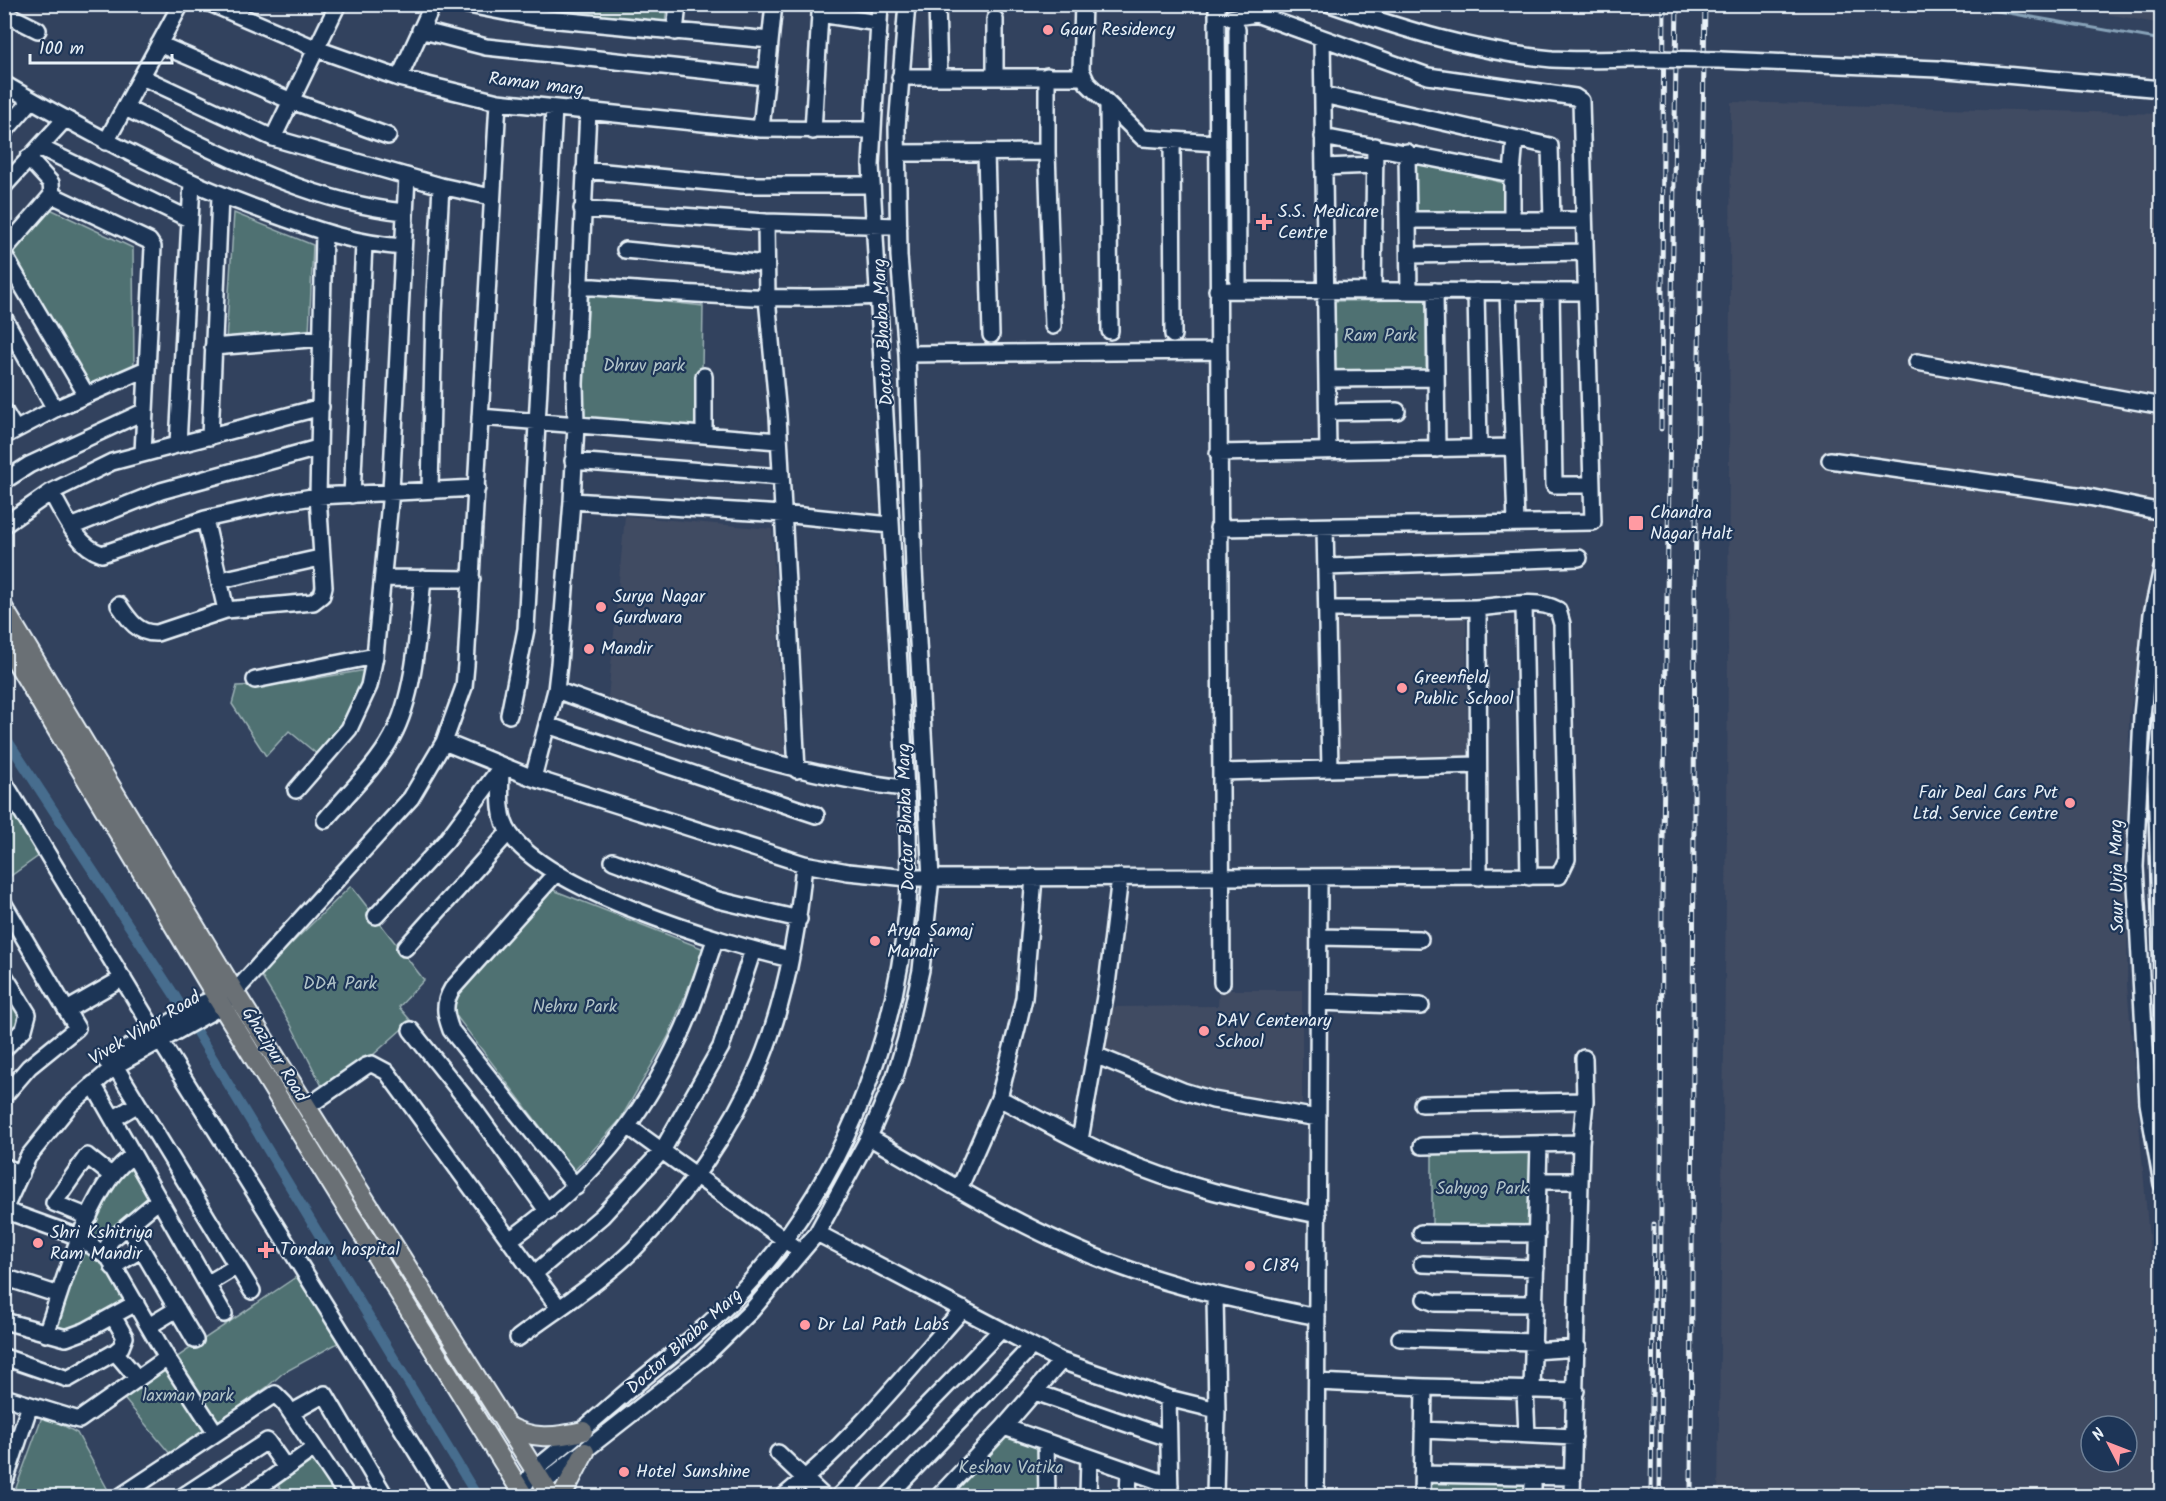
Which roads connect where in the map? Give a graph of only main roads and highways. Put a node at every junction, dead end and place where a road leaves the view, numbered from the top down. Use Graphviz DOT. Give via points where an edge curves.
graph roads {
  1 [pos="4,609"];
  2 [pos="4,641"];
  3 [pos="506,1425"];
  4 [pos="542,1484"];
  5 [pos="521,1495"];
  6 [pos="562,1497"];
  1 -- 3 [label="main road, Ghazipur Road" via="234,992"];
  2 -- 5 [label="main road, Ghazipur Road" via="211,1006"];
  3 -- 4 [label="main road, Ghazipur Road"];
  3 -- 6 [label="main road" via="538,1438 588,1442"];
}
